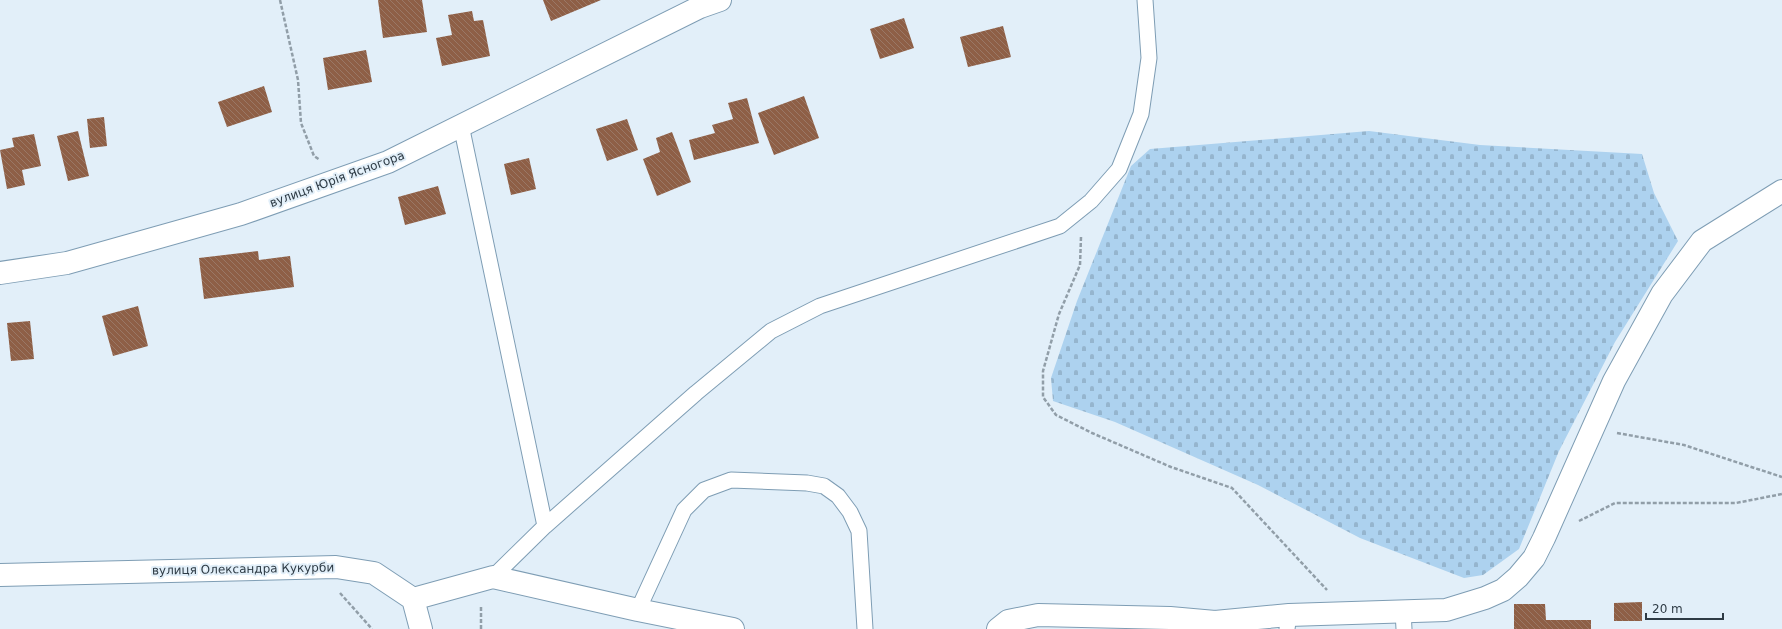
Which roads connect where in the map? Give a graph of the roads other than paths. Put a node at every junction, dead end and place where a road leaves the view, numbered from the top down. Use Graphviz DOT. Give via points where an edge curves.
graph roads {
  1 [pos="720,0"];
  2 [pos="1145,0"];
  3 [pos="461,125"];
  4 [pos="1782,191"];
  5 [pos="0,273"];
  6 [pos="545,526"];
  7 [pos="0,575"];
  8 [pos="493,576"];
  9 [pos="413,599"];
  10 [pos="638,610"];
  11 [pos="1403,620"];
  12 [pos="1288,622"];
  13 [pos="421,629"];
  14 [pos="733,629"];
  15 [pos="865,629"];
  16 [pos="998,629"];
  1 -- 3 [label="street, вулиця Юрія Ясногора"];
  2 -- 6 [label="lane" via="1148,58 1141,114 1119,169 1091,201 1060,226 820,306 771,331 696,393"];
  3 -- 5 [label="street, вулиця Юрія Ясногора" via="388,162 241,214 67,263"];
  3 -- 6 [label="lane"];
  4 -- 11 [label="street" via="1702,241 1662,294 1614,382 1534,558 1518,577 1503,590 1485,598"];
  6 -- 8 [label="lane"];
  7 -- 9 [label="street, вулиця Олександра Кукурби" via="336,567 374,573"];
  8 -- 9 [label="street"];
  8 -- 10 [label="street"];
  9 -- 13 [label="street"];
  10 -- 14 [label="street"];
  10 -- 15 [label="lane" via="684,510 704,490 731,480 807,483 824,486 838,496 850,512 859,531"];
  11 -- 12 [label="street" via="1349,613"];
  12 -- 16 [label="street" via="1215,622 1170,618 1038,615 1008,621"];
}
